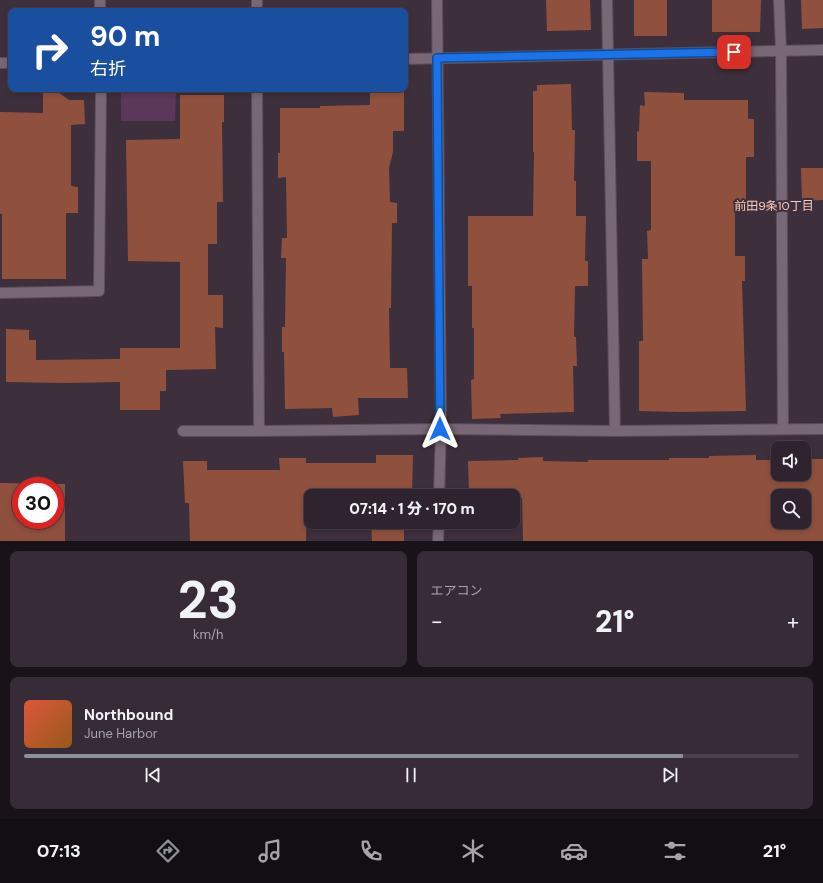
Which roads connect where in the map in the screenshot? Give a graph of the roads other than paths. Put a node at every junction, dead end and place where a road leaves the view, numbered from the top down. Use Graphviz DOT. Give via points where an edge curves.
graph roads {
  1 [pos="437,0"];
  2 [pos="607,0"];
  3 [pos="779,0"];
  4 [pos="823,50"];
  5 [pos="781,51"];
  6 [pos="608,55"];
  7 [pos="437,58"];
  8 [pos="408,59"];
  9 [pos="101,92"];
  10 [pos="257,92"];
  11 [pos="0,294"];
  12 [pos="440,429"];
  13 [pos="783,429"];
  14 [pos="823,429"];
  15 [pos="183,431"];
  16 [pos="259,431"];
  17 [pos="614,431"];
  18 [pos="439,489"];
  19 [pos="439,529"];
  20 [pos="438,541"];
  1 -- 7 [label="street"];
  2 -- 6 [label="street"];
  3 -- 5 [label="street"];
  4 -- 5 [label="street"];
  5 -- 6 [label="street"];
  5 -- 13 [label="street"];
  6 -- 7 [label="street"];
  6 -- 17 [label="street"];
  7 -- 8 [label="street"];
  7 -- 12 [label="street"];
  9 -- 11 [label="street" via="99,291"];
  10 -- 16 [label="street"];
  12 -- 16 [label="street"];
  12 -- 17 [label="street"];
  12 -- 18 [label="street"];
  13 -- 14 [label="street"];
  13 -- 17 [label="street"];
  15 -- 16 [label="street"];
  19 -- 20 [label="street"];
}
